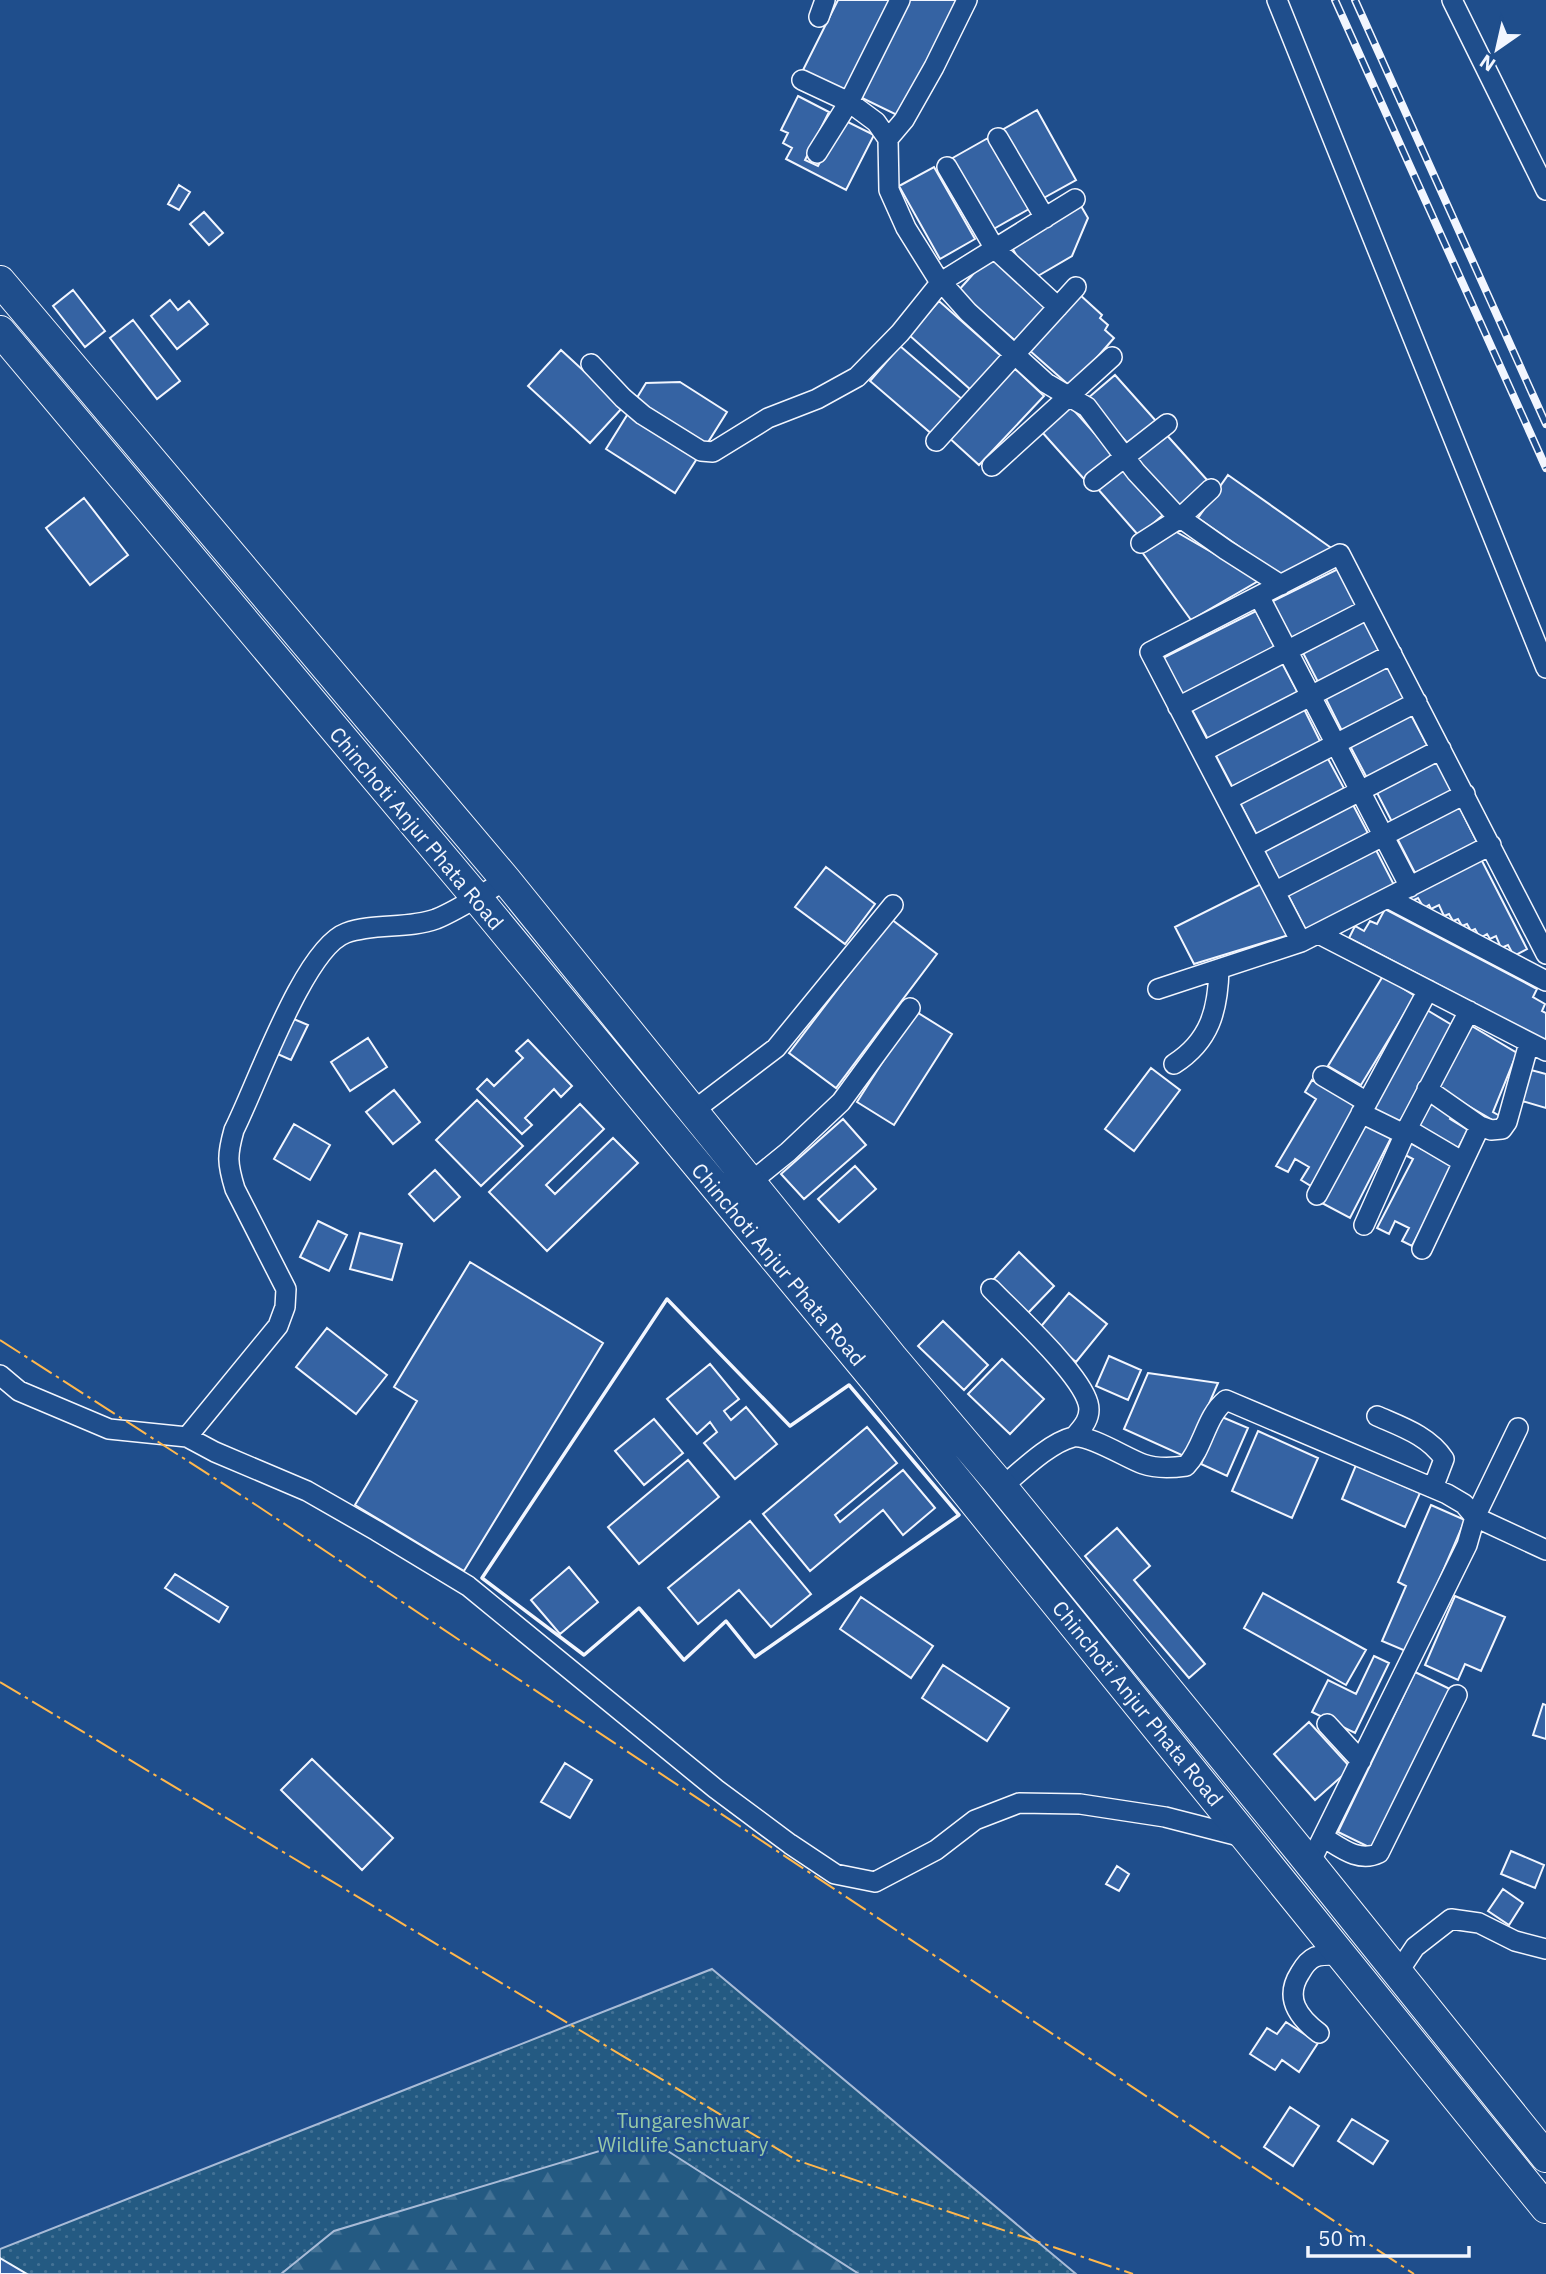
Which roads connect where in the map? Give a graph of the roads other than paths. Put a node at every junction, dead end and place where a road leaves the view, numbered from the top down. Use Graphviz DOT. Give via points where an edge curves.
graph roads {
  1 [pos="900,0"];
  2 [pos="967,0"];
  3 [pos="1277,0"];
  4 [pos="1451,0"];
  5 [pos="802,80"];
  6 [pos="849,102"];
  7 [pos="998,138"];
  8 [pos="888,139"];
  9 [pos="817,153"];
  10 [pos="947,167"];
  11 [pos="1546,190"];
  12 [pos="1075,199"];
  13 [pos="1045,218"];
  14 [pos="995,249"];
  15 [pos="0,281"];
  16 [pos="941,282"];
  17 [pos="1076,287"];
  18 [pos="1058,307"];
  19 [pos="0,331"];
  20 [pos="1015,355"];
  21 [pos="1112,357"];
  22 [pos="591,364"];
  23 [pos="1071,396"];
  24 [pos="1167,424"];
  25 [pos="936,441"];
  26 [pos="1126,458"];
  27 [pos="992,466"];
  28 [pos="1094,481"];
  29 [pos="1211,489"];
  30 [pos="1180,518"];
  31 [pos="1142,543"];
  32 [pos="1281,585"];
  33 [pos="1259,596"];
  34 [pos="1368,609"];
  35 [pos="1287,651"];
  36 [pos="1392,654"];
  37 [pos="1546,668"];
  38 [pos="1311,696"];
  39 [pos="1417,702"];
  40 [pos="1178,707"];
  41 [pos="1336,744"];
  42 [pos="1441,749"];
  43 [pos="1202,752"];
  44 [pos="1360,791"];
  45 [pos="1465,794"];
  46 [pos="1227,800"];
  47 [pos="1384,836"];
  48 [pos="1491,845"];
  49 [pos="1252,847"];
  50 [pos="506,880"];
  51 [pos="1410,887"];
  52 [pos="1276,891"];
  53 [pos="475,897"];
  54 [pos="1388,898"];
  55 [pos="893,905"];
  56 [pos="1310,938"];
  57 [pos="1546,954"];
  58 [pos="1219,969"];
  59 [pos="1546,981"];
  60 [pos="1158,989"];
  61 [pos="1427,990"];
  62 [pos="910,1008"];
  63 [pos="1469,1012"];
  64 [pos="1538,1047"];
  65 [pos="1174,1064"];
  66 [pos="1322,1076"];
  67 [pos="1427,1089"];
  68 [pos="1364,1107"];
  69 [pos="693,1111"];
  70 [pos="1480,1126"];
  71 [pos="1405,1132"];
  72 [pos="1463,1162"];
  73 [pos="751,1182"];
  74 [pos="1317,1195"];
  75 [pos="1364,1225"];
  76 [pos="1422,1250"];
  77 [pos="991,1289"];
  78 [pos="0,1375"];
  79 [pos="1377,1416"];
  80 [pos="1518,1428"];
  81 [pos="187,1437"];
  82 [pos="1074,1437"];
  83 [pos="1002,1487"];
  84 [pos="1433,1488"];
  85 [pos="1475,1517"];
  86 [pos="1546,1550"];
  87 [pos="1457,1695"];
  88 [pos="1327,1724"];
  89 [pos="1361,1761"];
  90 [pos="1248,1838"];
  91 [pos="1320,1861"];
  92 [pos="1300,1902"];
  93 [pos="1546,1949"];
  94 [pos="1343,1955"];
  95 [pos="1397,1974"];
  96 [pos="1319,2033"];
  97 [pos="1546,2157"];
  98 [pos="1546,2207"];
  1 -- 6 [label="street"];
  2 -- 8 [label="street" via="934,67"];
  3 -- 37 [label="street"];
  4 -- 11 [label="street"];
  5 -- 6 [label="street"];
  6 -- 8 [label="street" via="876,122"];
  6 -- 9 [label="street"];
  7 -- 13 [label="street"];
  8 -- 16 [label="street" via="889,190 906,228"];
  10 -- 14 [label="street"];
  12 -- 13 [label="street"];
  13 -- 14 [label="street"];
  14 -- 16 [label="street"];
  14 -- 18 [label="street"];
  15 -- 50 [label="main road, Chinchoti Anjur Phata Road"];
  16 -- 20 [label="street"];
  16 -- 22 [label="street" via="857,377 768,418 713,452 701,450 643,415"];
  17 -- 18 [label="street"];
  18 -- 20 [label="street"];
  19 -- 53 [label="main road, Chinchoti Anjur Phata Road"];
  20 -- 23 [label="street" via="1046,383"];
  20 -- 25 [label="street"];
  21 -- 23 [label="street"];
  23 -- 26 [label="street" via="1087,407"];
  23 -- 27 [label="street"];
  24 -- 26 [label="street"];
  26 -- 28 [label="street"];
  26 -- 30 [label="street"];
  29 -- 30 [label="street"];
  30 -- 31 [label="street"];
  30 -- 32 [label="street"];
  32 -- 33 [label="street"];
  32 -- 34 [label="street" via="1340,554"];
  33 -- 35 [label="street"];
  33 -- 40 [label="street" via="1150,652"];
  34 -- 35 [label="street"];
  34 -- 36 [label="street"];
  35 -- 38 [label="street"];
  35 -- 40 [label="street"];
  36 -- 38 [label="street"];
  36 -- 39 [label="street"];
  38 -- 41 [label="street"];
  38 -- 43 [label="street"];
  39 -- 41 [label="street"];
  39 -- 42 [label="street"];
  40 -- 43 [label="street"];
  41 -- 44 [label="street"];
  41 -- 46 [label="street"];
  42 -- 44 [label="street"];
  42 -- 45 [label="street"];
  43 -- 46 [label="street"];
  44 -- 47 [label="street"];
  44 -- 49 [label="street"];
  45 -- 47 [label="street"];
  45 -- 48 [label="street"];
  46 -- 49 [label="street"];
  47 -- 51 [label="street"];
  47 -- 52 [label="street"];
  48 -- 51 [label="street"];
  48 -- 57 [label="street"];
  49 -- 52 [label="street"];
  50 -- 53 [label="street"];
  50 -- 69 [label="main road, Chinchoti Anjur Phata Road"];
  51 -- 54 [label="street"];
  52 -- 56 [label="street"];
  53 -- 81 [label="street" via="435,920 345,933 317,957 301,982 234,1129 228,1154 235,1189 286,1289 285,1307 278,1326"];
  53 -- 90 [label="main road, Chinchoti Anjur Phata Road"];
  54 -- 56 [label="street"];
  54 -- 59 [label="street"];
  55 -- 69 [label="street" via="776,1048"];
  56 -- 58 [label="street"];
  56 -- 61 [label="street"];
  58 -- 60 [label="street"];
  58 -- 65 [label="street" via="1219,1000 1209,1026 1190,1053"];
  61 -- 63 [label="street"];
  61 -- 68 [label="street"];
  62 -- 73 [label="street" via="841,1102"];
  63 -- 64 [label="street"];
  63 -- 67 [label="street"];
  64 -- 70 [label="street" via="1502,1129"];
  66 -- 68 [label="street"];
  67 -- 70 [label="street"];
  67 -- 71 [label="street"];
  68 -- 71 [label="street"];
  68 -- 74 [label="street"];
  69 -- 73 [label="main road, Chinchoti Anjur Phata Road"];
  70 -- 72 [label="street"];
  71 -- 72 [label="street"];
  71 -- 75 [label="street"];
  72 -- 76 [label="street"];
  73 -- 83 [label="main road, Chinchoti Anjur Phata Road"];
  77 -- 82 [label="street" via="1080,1387 1089,1415"];
  78 -- 81 [label="street" via="19,1391 109,1429"];
  79 -- 84 [label="street" via="1437,1448 1444,1459"];
  80 -- 85 [label="street"];
  81 -- 90 [label="street" via="307,1491 468,1586 716,1789 835,1874 875,1882 936,1850 975,1820 1019,1803 1080,1804 1165,1817"];
  82 -- 83 [label="street" via="1040,1455"];
  82 -- 84 [label="street" via="1089,1438 1146,1466 1186,1466 1226,1400"];
  83 -- 91 [label="main road, Chinchoti Anjur Phata Road"];
  84 -- 85 [label="street" via="1464,1504"];
  85 -- 86 [label="street"];
  85 -- 89 [label="street" via="1467,1545"];
  87 -- 91 [label="street" via="1380,1853 1363,1858 1346,1851"];
  88 -- 89 [label="street"];
  89 -- 91 [label="street"];
  90 -- 92 [label="main road, Chinchoti Anjur Phata Road"];
  91 -- 92 [label="main road"];
  91 -- 95 [label="main road, Chinchoti Anjur Phata Road"];
  92 -- 94 [label="main road, Chinchoti Anjur Phata Road"];
  93 -- 95 [label="street" via="1515,1941 1479,1923 1451,1919 1415,1947"];
  94 -- 96 [label="street" via="1317,1956 1296,1979 1292,1997 1296,2010"];
  94 -- 98 [label="main road, Chinchoti Anjur Phata Road"];
  95 -- 97 [label="main road, Chinchoti Anjur Phata Road"];
}
